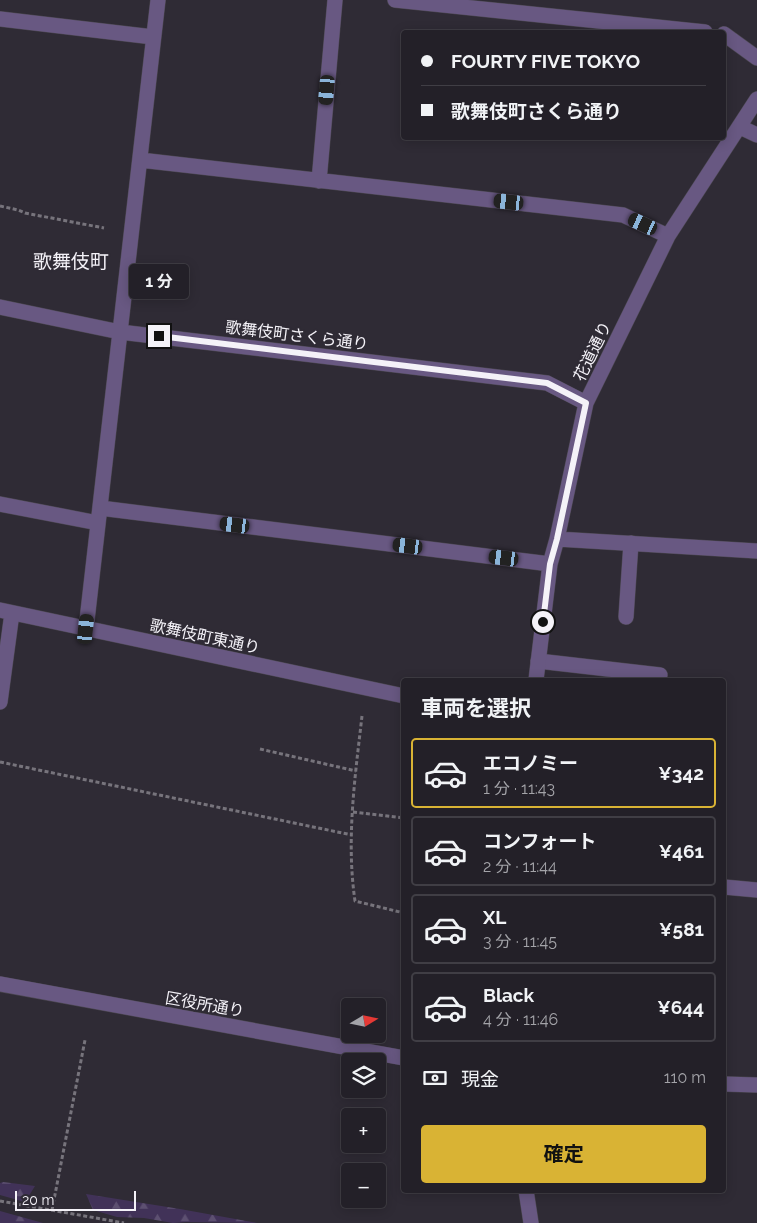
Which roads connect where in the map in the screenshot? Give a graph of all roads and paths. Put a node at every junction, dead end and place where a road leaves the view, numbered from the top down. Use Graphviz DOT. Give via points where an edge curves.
graph roads {
  1 [pos="158,0"];
  2 [pos="335,0"];
  3 [pos="395,0"];
  4 [pos="0,19"];
  5 [pos="686,30"];
  6 [pos="726,35"];
  7 [pos="153,37"];
  8 [pos="757,58"];
  9 [pos="757,99"];
  10 [pos="740,127"];
  11 [pos="757,136"];
  12 [pos="140,160"];
  13 [pos="319,181"];
  14 [pos="0,206"];
  15 [pos="132,231"];
  16 [pos="668,236"];
  17 [pos="0,306"];
  18 [pos="120,332"];
  19 [pos="586,403"];
  20 [pos="0,504"];
  21 [pos="99,516"];
  22 [pos="557,539"];
  23 [pos="631,543"];
  24 [pos="757,550"];
  25 [pos="550,564"];
  26 [pos="6,612"];
  27 [pos="626,617"];
  28 [pos="86,629"];
  29 [pos="538,661"];
  30 [pos="660,675"];
  31 [pos="536,678"];
  32 [pos="365,688"];
  33 [pos="401,695"];
  34 [pos="0,702"];
  35 [pos="260,749"];
  36 [pos="0,762"];
  37 [pos="356,771"];
  38 [pos="353,812"];
  39 [pos="401,818"];
  40 [pos="352,835"];
  41 [pos="726,887"];
  42 [pos="757,890"];
  43 [pos="401,912"];
  44 [pos="0,984"];
  45 [pos="85,1040"];
  46 [pos="401,1057"];
  47 [pos="726,1084"];
  48 [pos="757,1085"];
  49 [pos="526,1193"];
  50 [pos="0,1201"];
  51 [pos="52,1210"];
  52 [pos="124,1223"];
  53 [pos="531,1223"];
  1 -- 7 [label="street"];
  2 -- 13 [label="street"];
  3 -- 5 [label="street"];
  4 -- 7 [label="street"];
  6 -- 8 [label="street"];
  7 -- 12 [label="street"];
  9 -- 10 [label="street, 花道通り"];
  10 -- 11 [label="street"];
  10 -- 16 [label="street, 花道通り"];
  12 -- 13 [label="street"];
  12 -- 15 [label="street"];
  13 -- 16 [label="street" via="623,215"];
  14 -- 15 [label="path"];
  15 -- 18 [label="street"];
  16 -- 19 [label="street, 花道通り"];
  17 -- 18 [label="street, 歌舞伎町さくら通り"];
  18 -- 19 [label="street, 歌舞伎町さくら通り" via="547,383"];
  18 -- 21 [label="street"];
  19 -- 22 [label="street, 花道通り"];
  20 -- 21 [label="street"];
  21 -- 25 [label="street"];
  21 -- 28 [label="street"];
  22 -- 23 [label="street"];
  22 -- 25 [label="street, 花道通り"];
  23 -- 24 [label="street"];
  23 -- 27 [label="street"];
  25 -- 29 [label="street, 花道通り"];
  26 -- 28 [label="street, 歌舞伎町東通り"];
  26 -- 34 [label="street"];
  28 -- 32 [label="street, 歌舞伎町東通り"];
  29 -- 30 [label="street"];
  29 -- 31 [label="street, 花道通り"];
  32 -- 33 [label="street, 歌舞伎町東通り"];
  32 -- 37 [label="path"];
  35 -- 37 [label="path"];
  36 -- 40 [label="path"];
  37 -- 38 [label="path"];
  38 -- 39 [label="path"];
  38 -- 40 [label="path"];
  40 -- 43 [label="path" via="356,901"];
  41 -- 42 [label="street"];
  44 -- 46 [label="street, 区役所通り"];
  45 -- 51 [label="path"];
  47 -- 48 [label="street"];
  49 -- 53 [label="street"];
  50 -- 51 [label="path"];
  51 -- 52 [label="path"];
}
